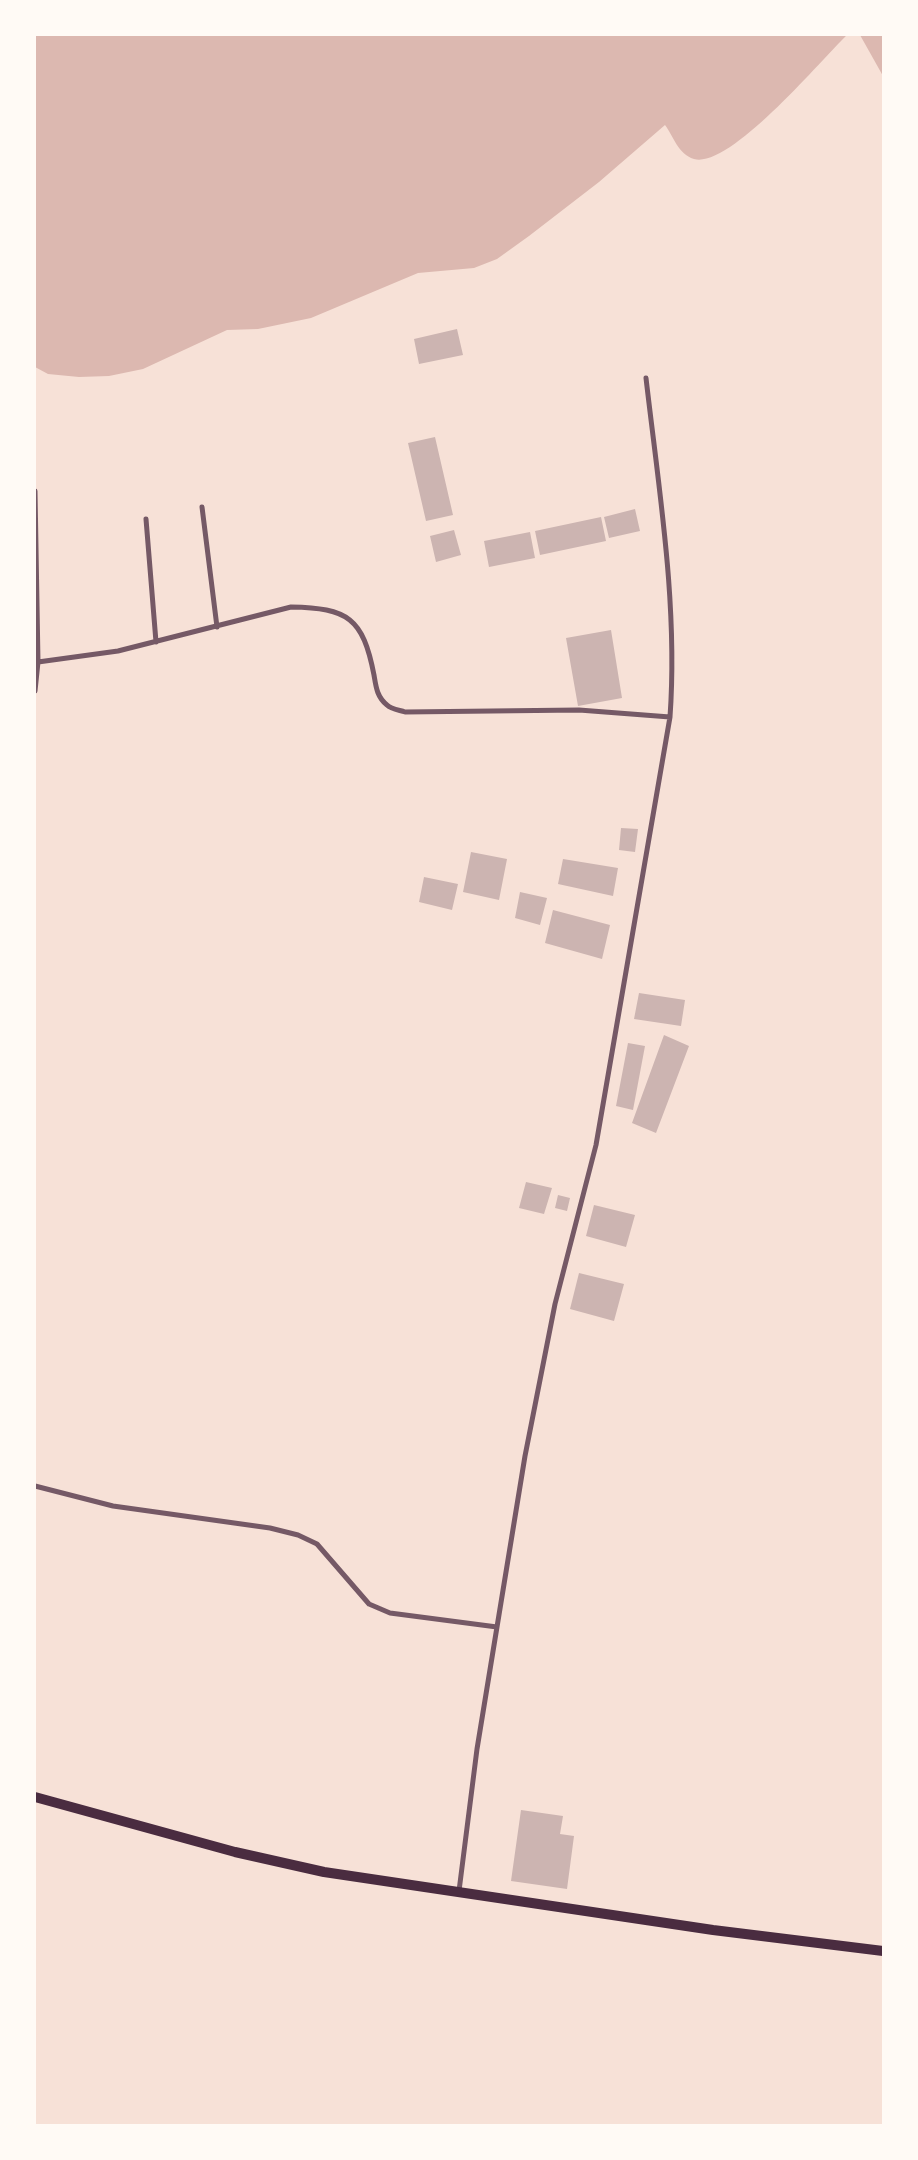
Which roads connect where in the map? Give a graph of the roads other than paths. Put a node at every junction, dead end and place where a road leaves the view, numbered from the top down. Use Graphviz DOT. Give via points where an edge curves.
graph roads {
  1 [pos="646,378"];
  2 [pos="35,491"];
  3 [pos="202,507"];
  4 [pos="146,519"];
  5 [pos="217,626"];
  6 [pos="156,642"];
  7 [pos="38,662"];
  8 [pos="35,691"];
  9 [pos="670,717"];
  10 [pos="35,1486"];
  11 [pos="497,1627"];
  12 [pos="35,1797"];
  13 [pos="459,1891"];
  14 [pos="883,1951"];
  1 -- 9 [label="street" via="672,622 674,668"];
  2 -- 7 [label="street"];
  3 -- 5 [label="street"];
  4 -- 6 [label="street"];
  5 -- 6 [label="street"];
  5 -- 9 [label="street" via="291,608 335,611 353,621 364,638 378,695 388,707 405,712 579,710"];
  6 -- 7 [label="street" via="118,651"];
  7 -- 8 [label="street"];
  9 -- 11 [label="street" via="596,1144 548,1341"];
  10 -- 11 [label="street" via="113,1506 298,1534 317,1544 369,1604 390,1613"];
  11 -- 13 [label="street"];
  12 -- 13 [label="main road" via="280,1863"];
  13 -- 14 [label="main road" via="713,1930"];
}
